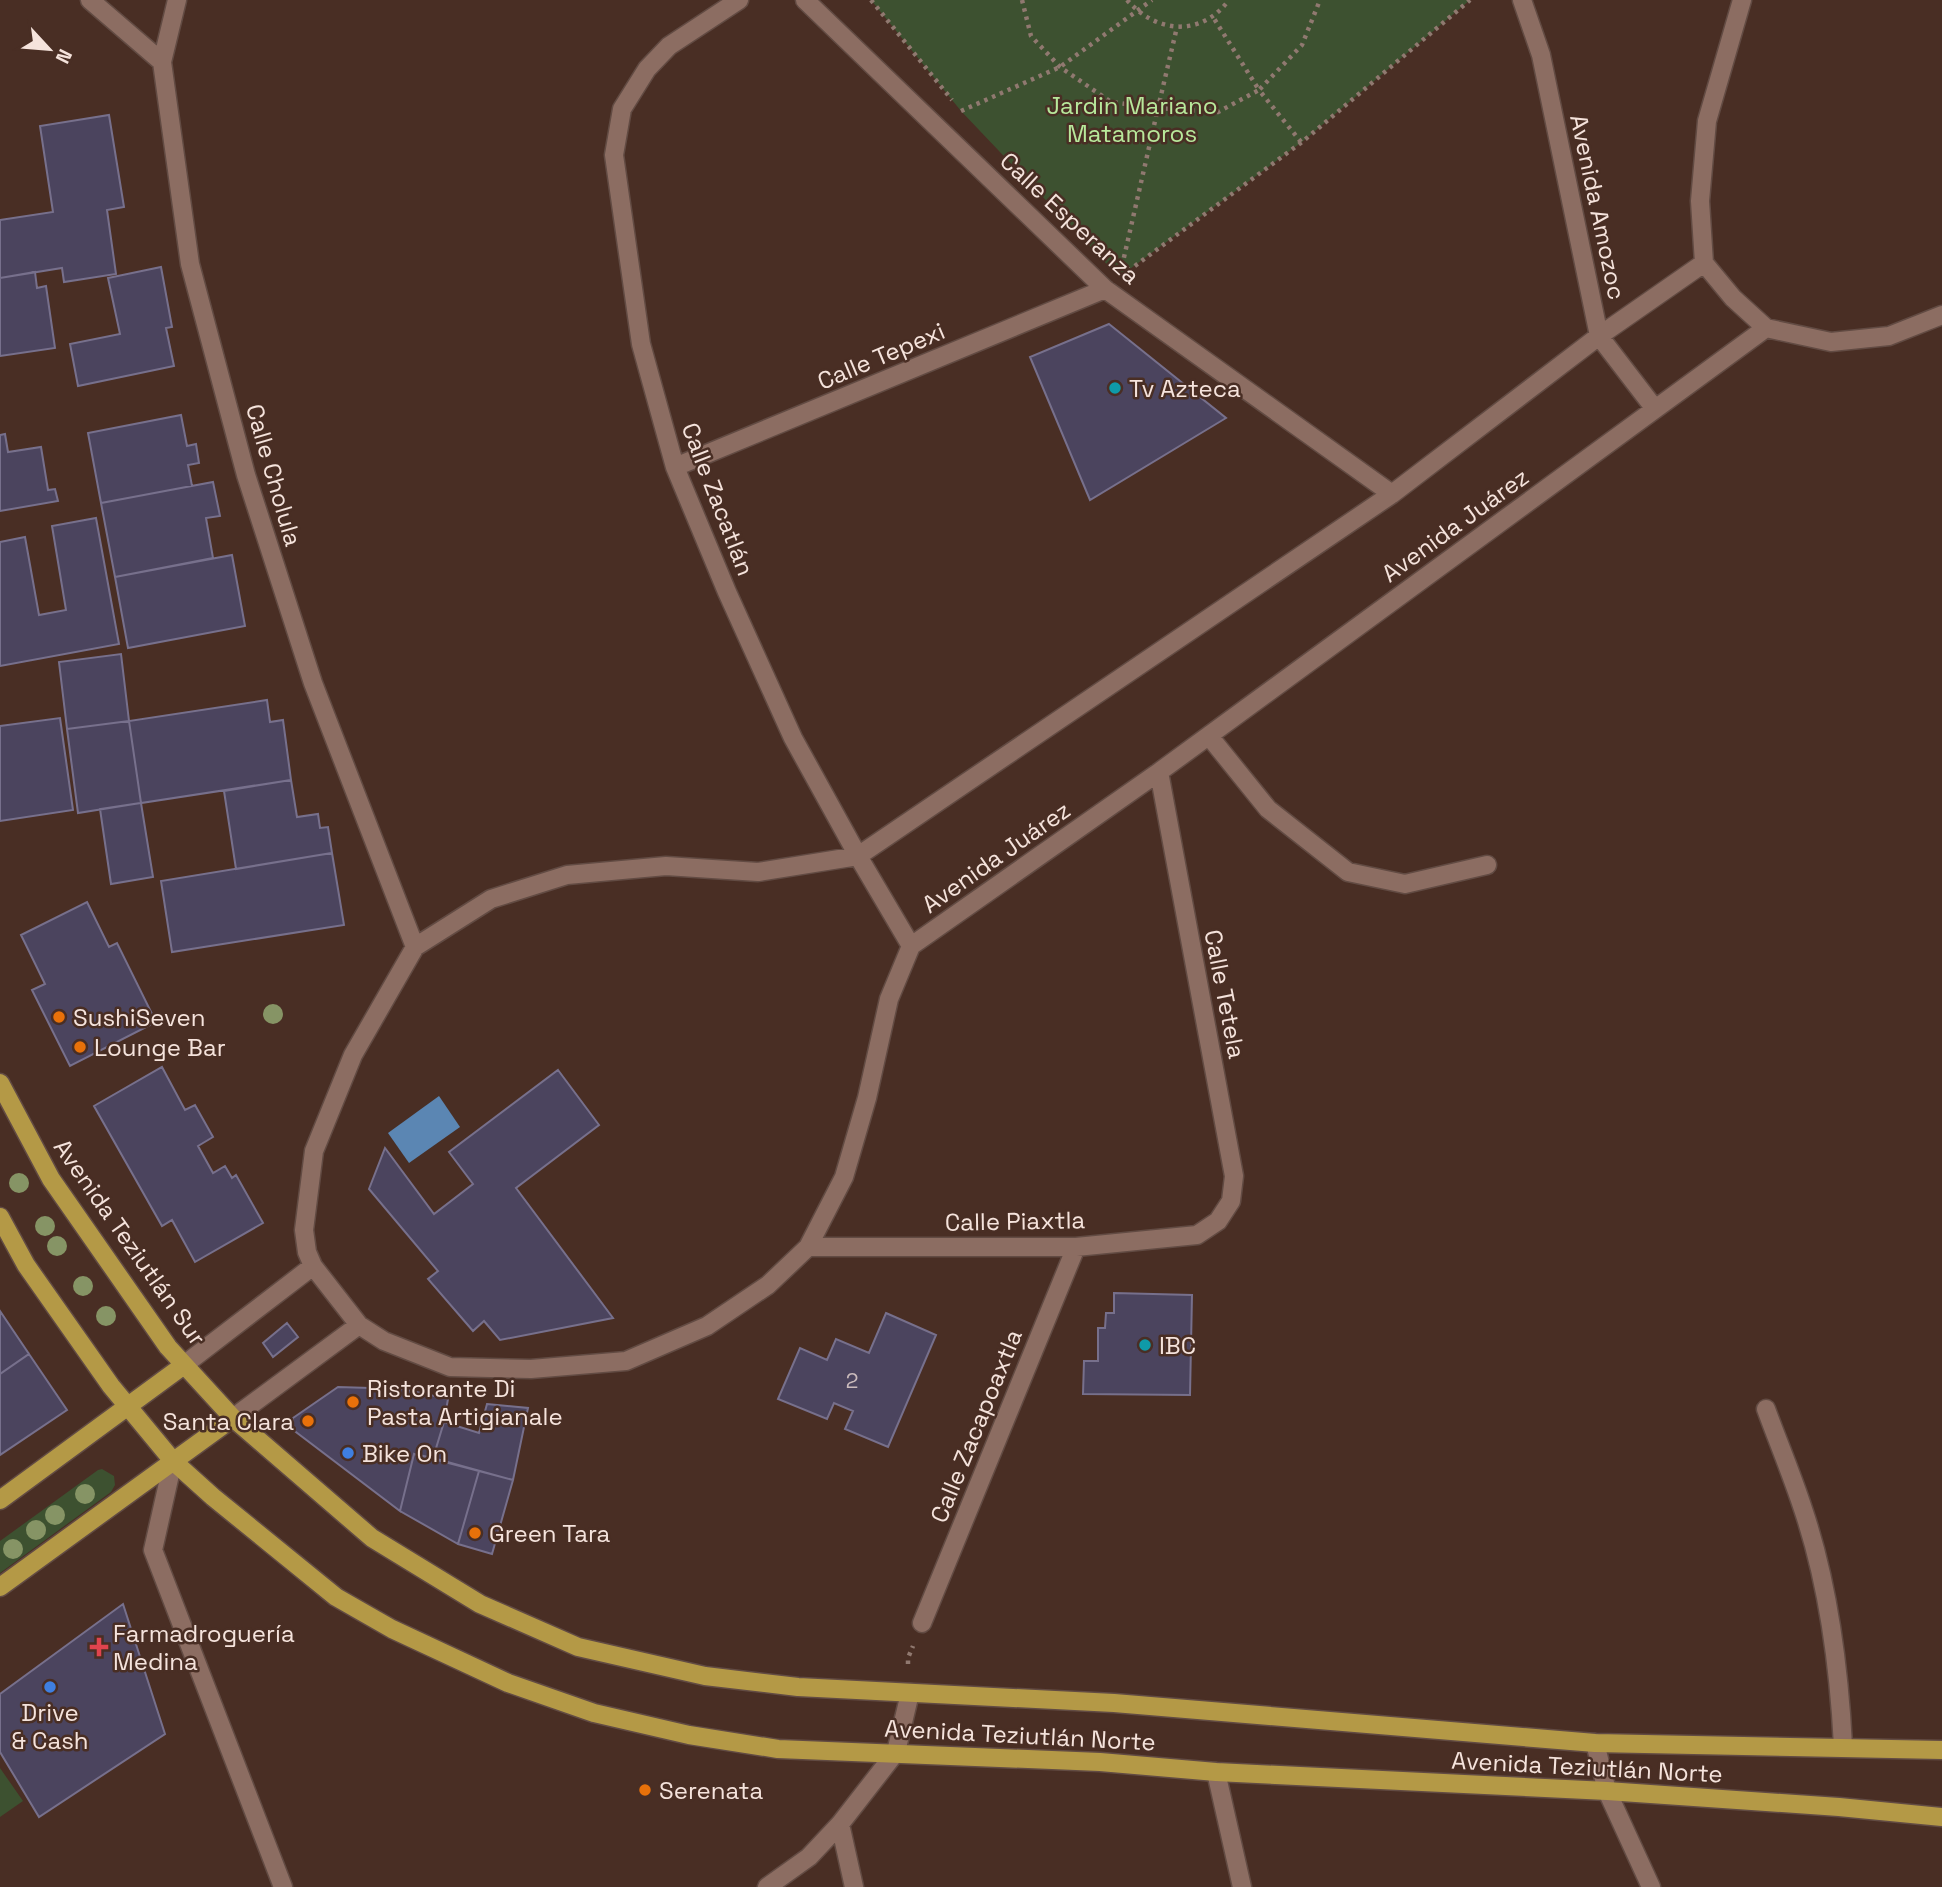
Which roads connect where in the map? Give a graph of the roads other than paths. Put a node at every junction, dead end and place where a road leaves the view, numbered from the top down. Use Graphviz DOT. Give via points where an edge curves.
graph roads {
  1 [pos="90,0"];
  2 [pos="177,0"];
  3 [pos="739,0"];
  4 [pos="805,0"];
  5 [pos="1522,0"];
  6 [pos="1742,0"];
  7 [pos="162,62"];
  8 [pos="1704,263"];
  9 [pos="1105,289"];
  10 [pos="1942,315"];
  11 [pos="1766,328"];
  12 [pos="1600,336"];
  13 [pos="1655,409"];
  14 [pos="675,467"];
  15 [pos="1392,494"];
  16 [pos="1209,736"];
  17 [pos="1159,772"];
  18 [pos="858,856"];
  19 [pos="1487,865"];
  20 [pos="911,946"];
  21 [pos="415,947"];
  22 [pos="0,1083"];
  23 [pos="0,1217"];
  24 [pos="1218,1221"];
  25 [pos="808,1247"];
  26 [pos="1076,1247"];
  27 [pos="313,1266"];
  28 [pos="359,1325"];
  29 [pos="184,1365"];
  30 [pos="127,1405"];
  31 [pos="1766,1409"];
  32 [pos="233,1418"];
  33 [pos="173,1461"];
  34 [pos="0,1500"];
  35 [pos="0,1587"];
  36 [pos="922,1623"];
  37 [pos="910,1693"];
  38 [pos="1595,1743"];
  39 [pos="1843,1746"];
  40 [pos="1942,1750"];
  41 [pos="896,1752"];
  42 [pos="1216,1772"];
  43 [pos="1607,1791"];
  44 [pos="1942,1817"];
  45 [pos="840,1824"];
  46 [pos="283,1887"];
  47 [pos="766,1887"];
  48 [pos="854,1887"];
  49 [pos="1242,1887"];
  50 [pos="1651,1887"];
  1 -- 7 [label="street"];
  2 -- 7 [label="street, Calle Cholula"];
  3 -- 14 [label="street, Calle Zacatlán" via="669,46 647,69 622,109 614,155 642,344"];
  4 -- 9 [label="street, Calle Esperanza"];
  5 -- 12 [label="street, Avenida Amozoc" via="1541,55"];
  6 -- 8 [label="street" via="1707,121 1700,201"];
  7 -- 21 [label="street, Calle Cholula" via="190,264 246,475 313,683"];
  8 -- 11 [label="street"];
  8 -- 12 [label="street, Avenida Juárez"];
  9 -- 14 [label="street, Calle Tepexi"];
  9 -- 15 [label="street, Calle Esperanza"];
  10 -- 11 [label="street" via="1889,336 1831,342"];
  11 -- 13 [label="street, Avenida Juárez"];
  12 -- 13 [label="street, Avenida Amozoc"];
  12 -- 15 [label="street, Avenida Juárez"];
  13 -- 16 [label="street, Avenida Juárez"];
  14 -- 18 [label="street, Calle Zacatlán" via="793,738"];
  15 -- 18 [label="street, Avenida Juárez"];
  16 -- 17 [label="street, Avenida Juárez"];
  16 -- 19 [label="street" via="1268,809 1348,872 1405,884"];
  17 -- 20 [label="street, Avenida Juárez"];
  17 -- 24 [label="street, Calle Tetela" via="1234,1175 1231,1202"];
  18 -- 20 [label="street, Calle Zacatlán"];
  18 -- 21 [label="street, Avenida Juárez" via="758,872 666,866 567,876 491,899"];
  20 -- 25 [label="street, Avenida Juárez" via="889,999 844,1177"];
  21 -- 27 [label="street, Avenida Juárez" via="353,1055 314,1151 304,1230"];
  22 -- 29 [label="main road, Avenida Teziutlán Sur" via="51,1179"];
  23 -- 30 [label="main road" via="26,1265"];
  24 -- 26 [label="street, Calle Piaxtla" via="1197,1235"];
  25 -- 26 [label="street, Calle Piaxtla"];
  25 -- 28 [label="street, Avenida Juárez" via="768,1285 707,1326 626,1361 531,1369 450,1367 384,1341"];
  26 -- 36 [label="street, Calle Zacapoaxtla"];
  27 -- 28 [label="street, Avenida Juárez"];
  27 -- 29 [label="street"];
  28 -- 32 [label="street"];
  29 -- 30 [label="main road"];
  29 -- 32 [label="main road, Avenida Teziutlán Sur"];
  30 -- 33 [label="main road"];
  30 -- 34 [label="main road"];
  31 -- 39 [label="street" via="1804,1510 1822,1579 1840,1687"];
  32 -- 33 [label="main road"];
  32 -- 37 [label="main road, Avenida Teziutlán Norte" via="372,1538 480,1604 578,1647 705,1676"];
  33 -- 35 [label="main road"];
  33 -- 41 [label="main road, Avenida Teziutlán Norte" via="336,1597 392,1629 508,1683 594,1713 689,1735 778,1749"];
  33 -- 46 [label="street" via="153,1550"];
  37 -- 38 [label="main road, Avenida Teziutlán Norte" via="1114,1703"];
  37 -- 41 [label="street"];
  38 -- 39 [label="main road, Avenida Teziutlán Norte"];
  38 -- 43 [label="street"];
  39 -- 40 [label="main road, Avenida Teziutlán Norte"];
  41 -- 42 [label="main road, Avenida Teziutlán Norte"];
  41 -- 45 [label="street"];
  42 -- 43 [label="main road, Avenida Teziutlán Norte"];
  42 -- 49 [label="street"];
  43 -- 44 [label="main road, Avenida Teziutlán Norte"];
  43 -- 50 [label="street"];
  45 -- 47 [label="street" via="810,1857"];
  45 -- 48 [label="street"];
}
